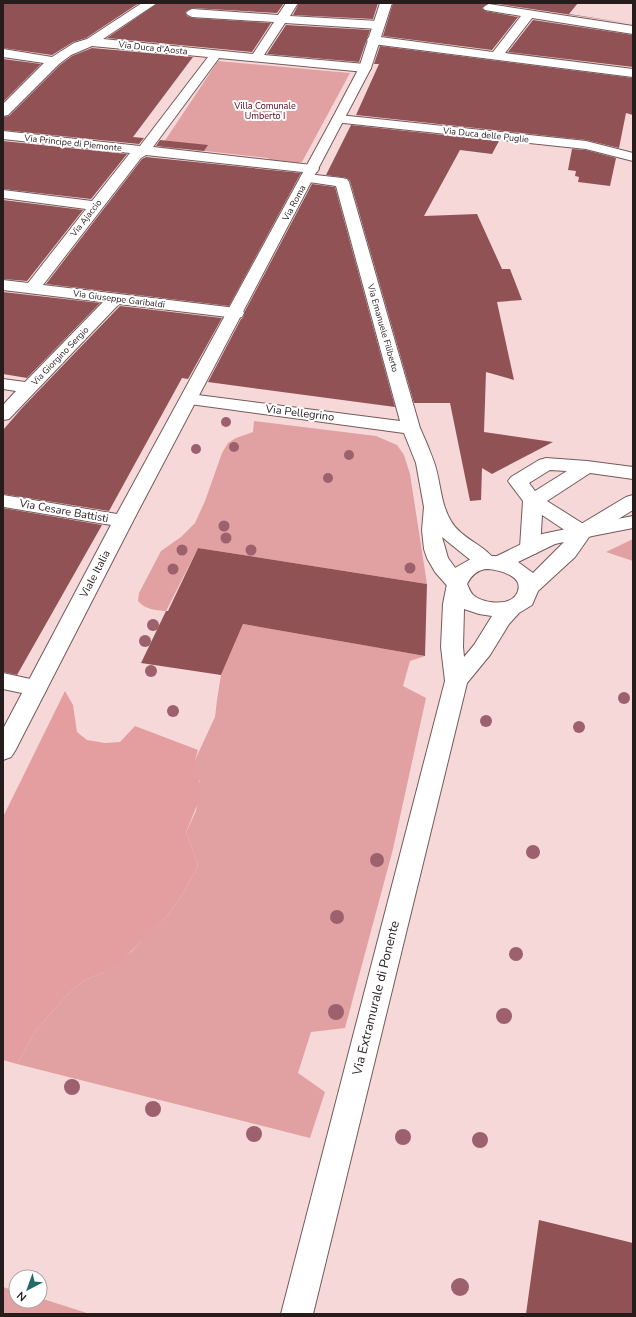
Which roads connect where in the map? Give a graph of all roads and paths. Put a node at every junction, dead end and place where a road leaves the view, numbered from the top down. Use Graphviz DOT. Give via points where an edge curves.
graph roads {
  1 [pos="151,3"];
  2 [pos="292,3"];
  3 [pos="386,3"];
  4 [pos="489,8"];
  5 [pos="192,13"];
  6 [pos="528,14"];
  7 [pos="280,19"];
  8 [pos="378,25"];
  9 [pos="633,30"];
  10 [pos="373,40"];
  11 [pos="91,42"];
  12 [pos="3,53"];
  13 [pos="216,54"];
  14 [pos="497,56"];
  15 [pos="256,58"];
  16 [pos="54,61"];
  17 [pos="364,68"];
  18 [pos="633,73"];
  19 [pos="3,112"];
  20 [pos="339,119"];
  21 [pos="3,135"];
  22 [pos="144,150"];
  23 [pos="633,157"];
  24 [pos="310,173"];
  25 [pos="3,194"];
  26 [pos="94,206"];
  27 [pos="3,285"];
  28 [pos="32,289"];
  29 [pos="116,298"];
  30 [pos="236,313"];
  31 [pos="3,384"];
  32 [pos="29,388"];
  33 [pos="190,399"];
  34 [pos="3,415"];
  35 [pos="411,428"];
  36 [pos="633,473"];
  37 [pos="4,501"];
  38 [pos="533,501"];
  39 [pos="633,501"];
  40 [pos="434,507"];
  41 [pos="124,521"];
  42 [pos="633,522"];
  43 [pos="582,532"];
  44 [pos="530,548"];
  45 [pos="493,563"];
  46 [pos="457,584"];
  47 [pos="529,588"];
  48 [pos="512,608"];
  49 [pos="3,681"];
  50 [pos="456,681"];
  51 [pos="36,688"];
  52 [pos="3,751"];
  53 [pos="297,1314"];
  1 -- 11 [label="street"];
  2 -- 7 [label="street"];
  3 -- 8 [label="street, Via Roma"];
  4 -- 6 [label="street"];
  5 -- 7 [label="street"];
  6 -- 9 [label="street"];
  6 -- 14 [label="street"];
  7 -- 8 [label="street"];
  7 -- 15 [label="street"];
  8 -- 10 [label="street, Via Roma"];
  10 -- 14 [label="street"];
  10 -- 17 [label="street, Via Roma"];
  11 -- 13 [label="street, Via Duca d'Aosta"];
  11 -- 16 [label="street" via="82,44"];
  12 -- 16 [label="street"];
  13 -- 15 [label="street"];
  13 -- 22 [label="street"];
  14 -- 18 [label="street"];
  15 -- 17 [label="street"];
  16 -- 19 [label="street"];
  17 -- 20 [label="street, Via Roma"];
  20 -- 23 [label="street, Via Duca delle Puglie" via="586,146"];
  20 -- 24 [label="street, Via Roma"];
  21 -- 22 [label="street, Via Principe di Piemonte"];
  22 -- 24 [label="street"];
  22 -- 26 [label="street, Via Ajaccio" via="136,155"];
  24 -- 30 [label="street, Via Roma"];
  24 -- 35 [label="street, Via Emanuele Filiberto" via="342,182"];
  25 -- 26 [label="street"];
  26 -- 28 [label="street, Via Ajaccio"];
  27 -- 28 [label="street, Via Giuseppe Garibaldi"];
  28 -- 29 [label="street, Via Giuseppe Garibaldi"];
  29 -- 30 [label="street, Via Giuseppe Garibaldi"];
  29 -- 32 [label="street, Via Giorgino Sergio"];
  30 -- 33 [label="street, Via Roma"];
  31 -- 32 [label="street"];
  32 -- 34 [label="street, Via Giorgino Sergio"];
  33 -- 35 [label="street, Via Pellegrino"];
  33 -- 41 [label="street, Viale Italia"];
  35 -- 40 [label="street, Via Emanuele Filiberto" via="425,463"];
  36 -- 38 [label="street" via="587,467"];
  37 -- 41 [label="street, Via Cesare Battisti"];
  38 -- 43 [label="street"];
  38 -- 44 [label="street"];
  39 -- 43 [label="street, Via Extramurale di Ponente"];
  40 -- 45 [label="street" via="443,526 460,542"];
  40 -- 46 [label="street" via="431,530 433,545 446,574"];
  41 -- 51 [label="street, Viale Italia"];
  42 -- 43 [label="street"];
  43 -- 44 [label="street, Via Extramurale di Ponente" via="549,539"];
  43 -- 47 [label="street, Via Extramurale di Ponente" via="568,552"];
  44 -- 45 [label="street, Via Extramurale di Ponente"];
  45 -- 46 [label="street, Via Extramurale di Ponente" via="472,566 461,574"];
  45 -- 47 [label="street" via="515,568 526,577"];
  46 -- 48 [label="street" via="462,596 476,606 494,610"];
  46 -- 50 [label="street, Via Extramurale di Ponente" via="452,647"];
  47 -- 48 [label="street, Via Extramurale di Ponente" via="525,600"];
  48 -- 50 [label="street, Via Extramurale di Ponente" via="501,619 482,650"];
  49 -- 51 [label="street"];
  50 -- 53 [label="street, Via Extramurale di Ponente"];
  51 -- 52 [label="street, Viale Italia"];
}
